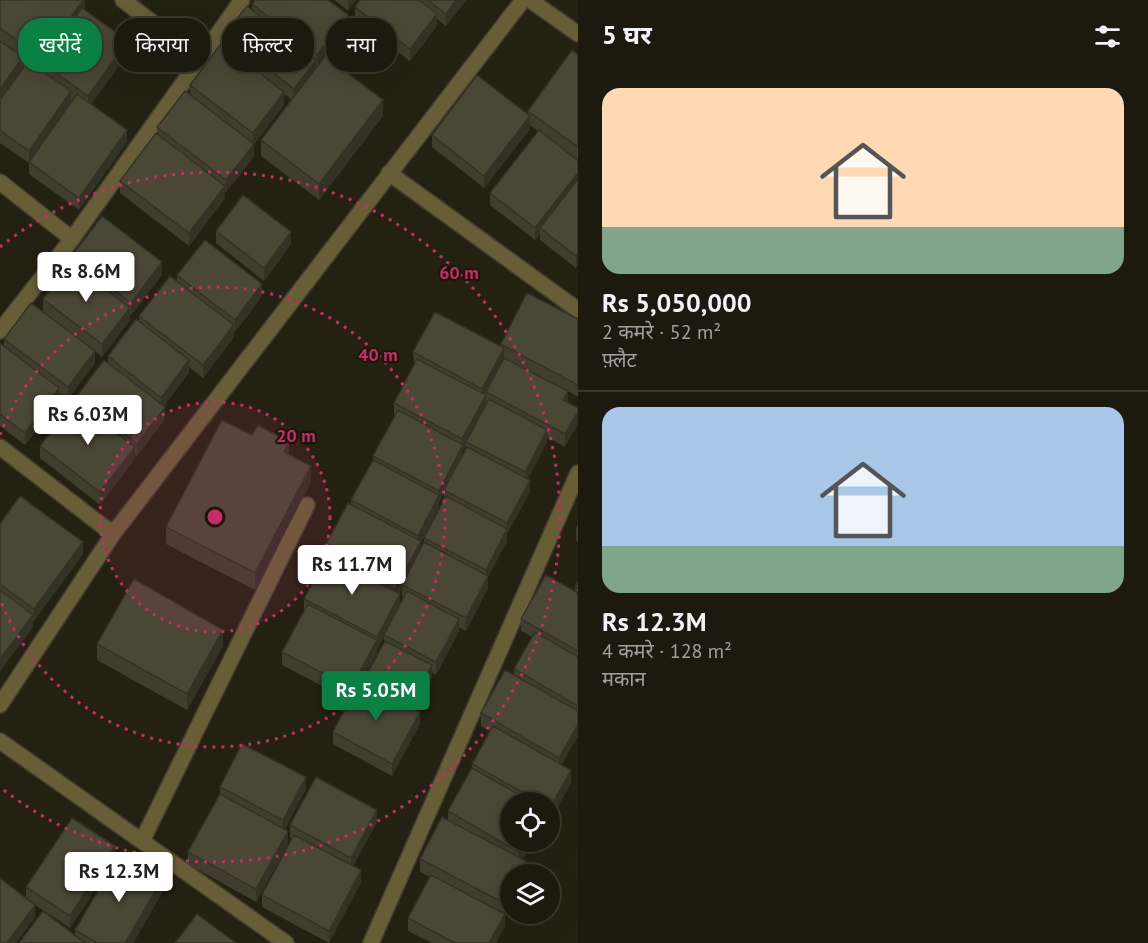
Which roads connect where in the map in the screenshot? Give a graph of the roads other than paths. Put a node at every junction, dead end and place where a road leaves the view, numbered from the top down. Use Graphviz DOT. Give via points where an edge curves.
graph roads {
  1 [pos="123,0"];
  2 [pos="243,0"];
  3 [pos="523,0"];
  4 [pos="530,0"];
  5 [pos="146,18"];
  6 [pos="578,34"];
  7 [pos="210,45"];
  8 [pos="191,72"];
  9 [pos="389,173"];
  10 [pos="0,182"];
  11 [pos="72,240"];
  12 [pos="578,310"];
  13 [pos="0,331"];
  14 [pos="0,447"];
  15 [pos="578,473"];
  16 [pos="307,505"];
  17 [pos="113,534"];
  18 [pos="0,705"];
  19 [pos="0,741"];
  20 [pos="142,842"];
  21 [pos="286,943"];
  22 [pos="371,943"];
  1 -- 5 [label="street"];
  2 -- 7 [label="street"];
  3 -- 9 [label="street"];
  4 -- 6 [label="street"];
  8 -- 11 [label="street"];
  9 -- 12 [label="street"];
  9 -- 17 [label="street"];
  10 -- 11 [label="street"];
  11 -- 13 [label="street"];
  14 -- 17 [label="street"];
  15 -- 22 [label="street"];
  16 -- 20 [label="street"];
  17 -- 18 [label="street"];
  19 -- 20 [label="street"];
  20 -- 21 [label="street"];
}
